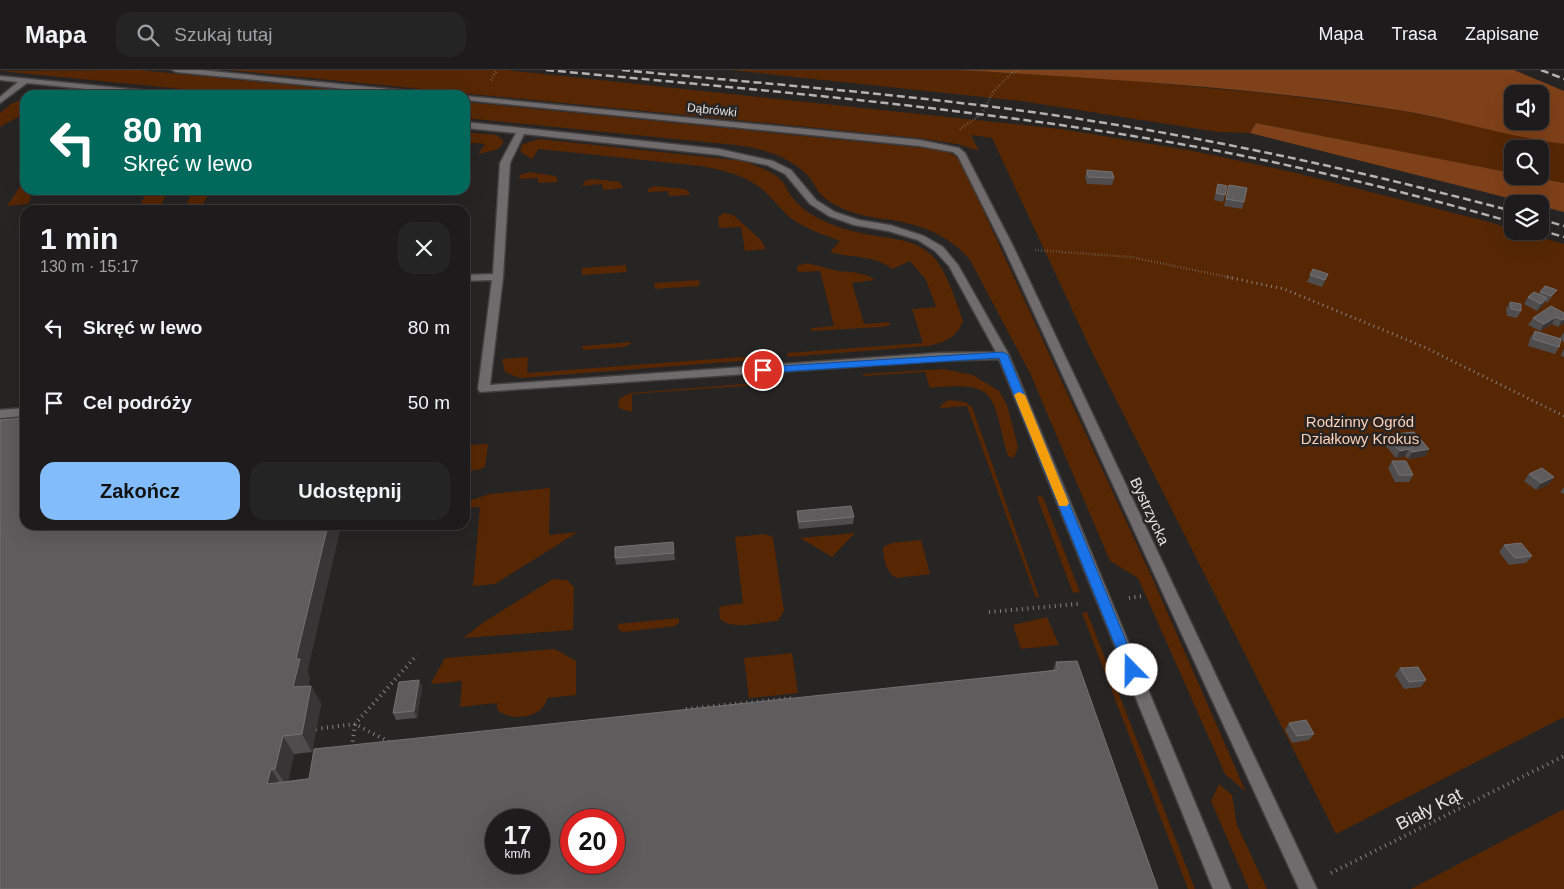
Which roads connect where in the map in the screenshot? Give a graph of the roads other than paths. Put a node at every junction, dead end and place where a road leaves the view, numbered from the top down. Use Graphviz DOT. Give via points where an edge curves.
graph roads {
  1 [pos="176,70"];
  2 [pos="0,78"];
  3 [pos="26,80"];
  4 [pos="122,90"];
  5 [pos="379,90"];
  6 [pos="470,98"];
  7 [pos="0,101"];
  8 [pos="470,126"];
  9 [pos="521,131"];
  10 [pos="956,150"];
  11 [pos="498,276"];
  12 [pos="470,278"];
  13 [pos="1003,355"];
  14 [pos="20,412"];
  15 [pos="0,414"];
  16 [pos="1307,887"];
  17 [pos="1222,889"];
  1 -- 5 [label="street"];
  2 -- 3 [label="street"];
  3 -- 4 [label="street"];
  3 -- 7 [label="street"];
  6 -- 10 [label="street, Dąbrówki" via="920,143"];
  8 -- 9 [label="street"];
  9 -- 11 [label="street" via="504,163"];
  9 -- 13 [label="street" via="719,152 770,163 788,172 813,202 832,214 921,238 939,249 953,265"];
  10 -- 16 [label="street, Bystrzycka" via="1009,248"];
  11 -- 12 [label="street"];
  11 -- 13 [label="street" via="484,389"];
  13 -- 17 [label="street"];
  14 -- 15 [label="street"];
}
